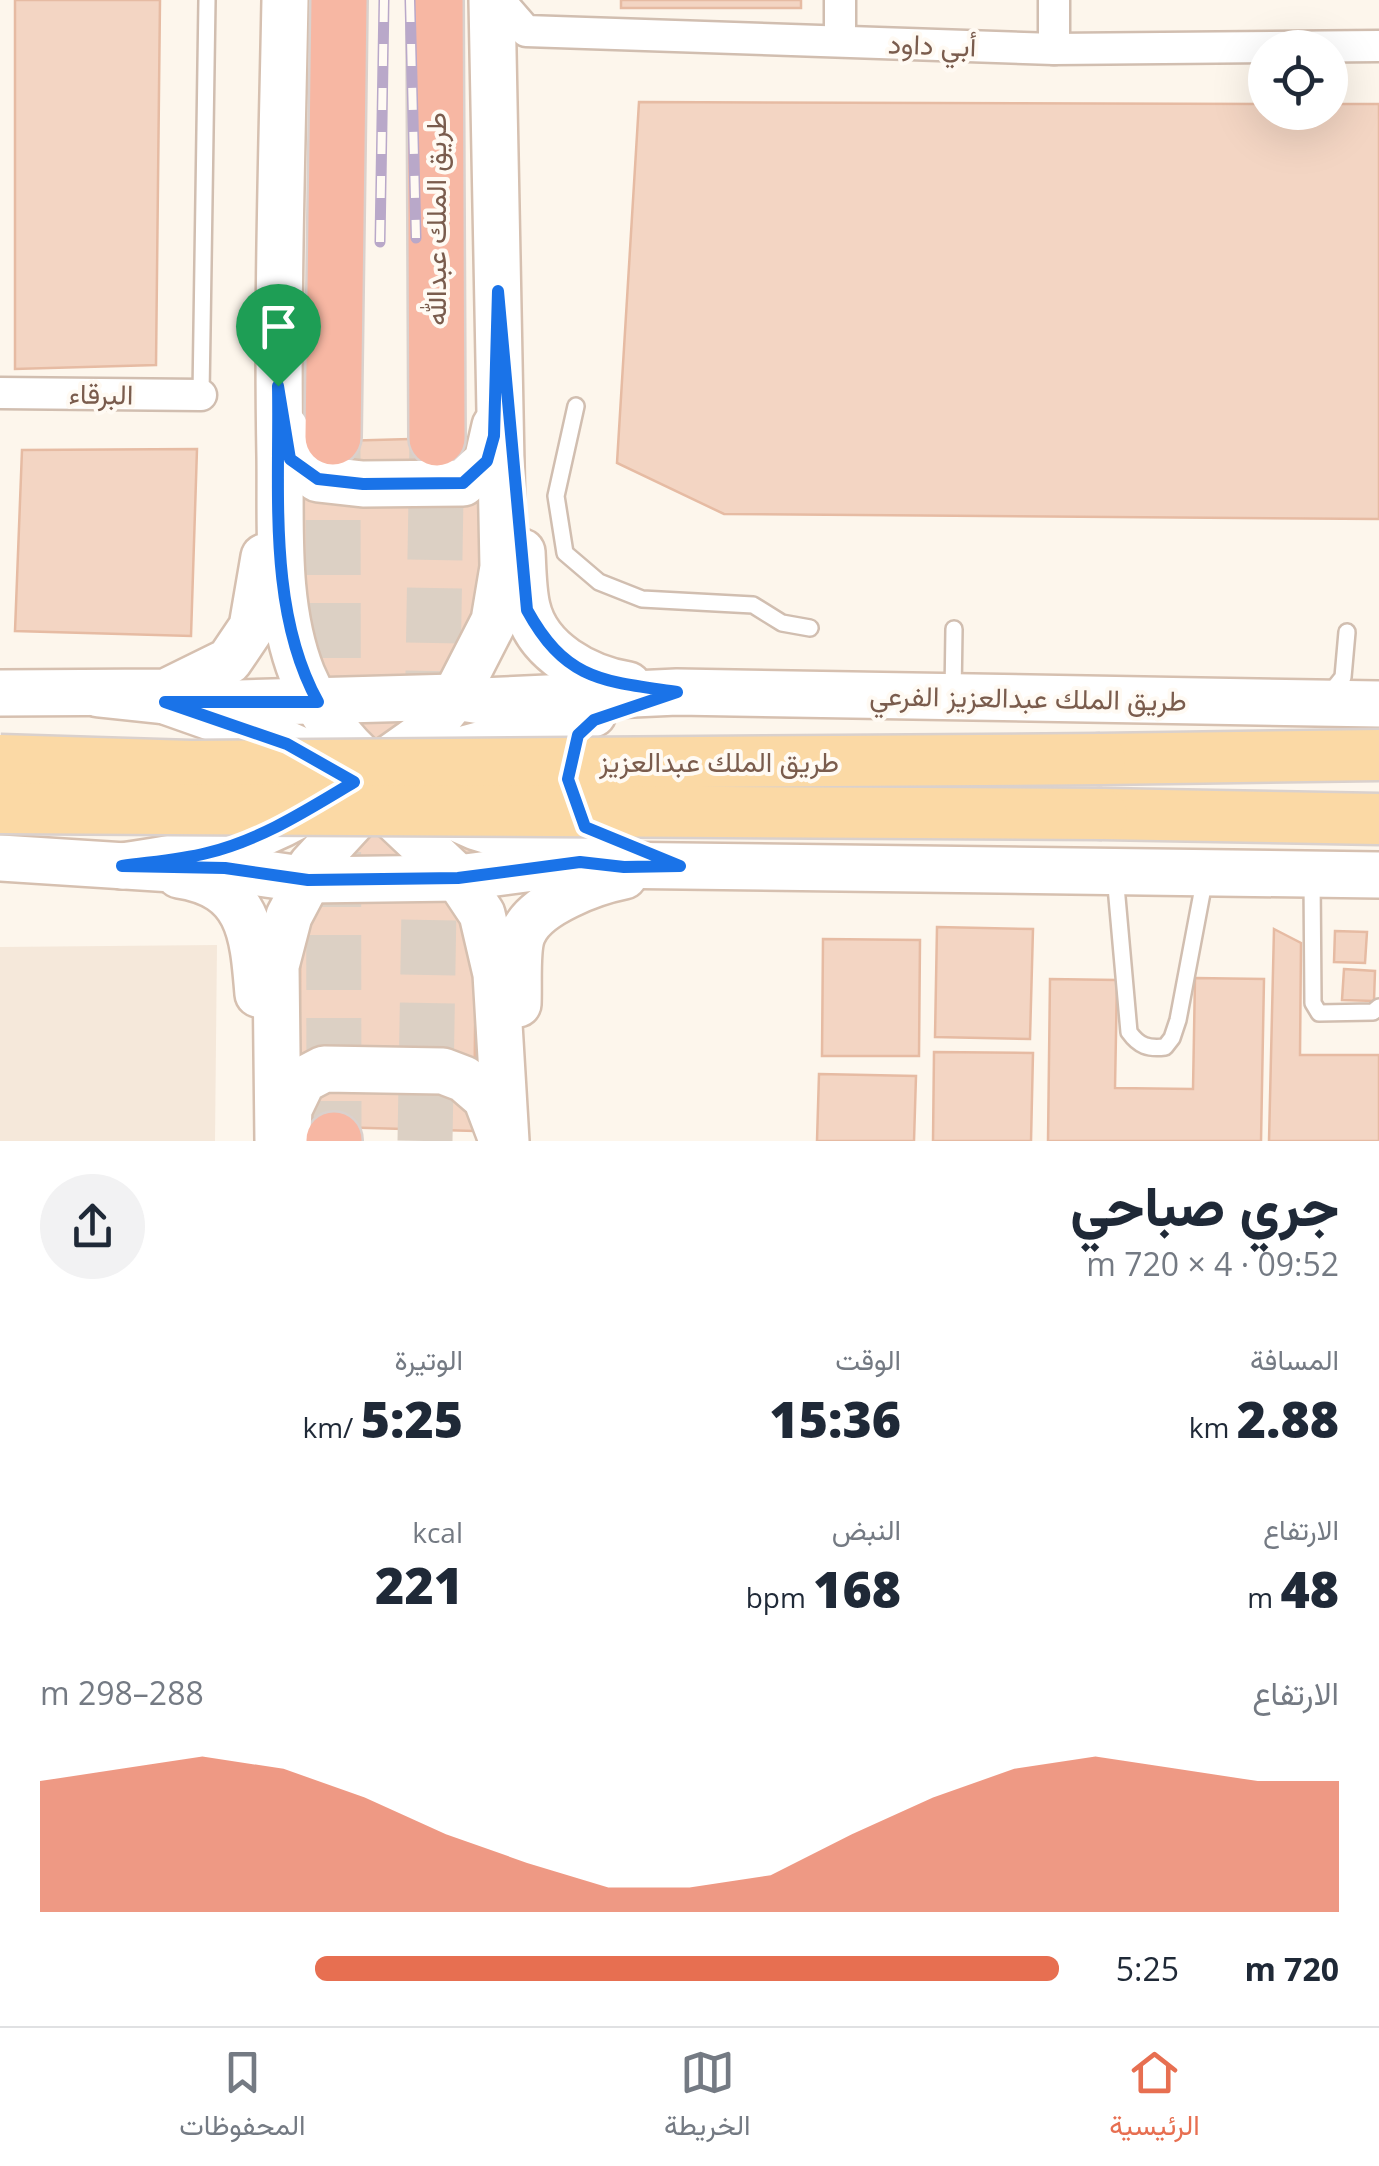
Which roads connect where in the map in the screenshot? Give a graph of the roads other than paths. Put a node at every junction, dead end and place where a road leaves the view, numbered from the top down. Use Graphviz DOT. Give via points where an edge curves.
graph roads {
  1 [pos="207,0"];
  2 [pos="285,0"];
  3 [pos="339,0"];
  4 [pos="435,0"];
  5 [pos="495,0"];
  6 [pos="840,0"];
  7 [pos="1054,0"];
  8 [pos="840,42"];
  9 [pos="1379,46"];
  10 [pos="1054,49"];
  11 [pos="498,291"];
  12 [pos="278,386"];
  13 [pos="0,393"];
  14 [pos="201,395"];
  15 [pos="576,406"];
  16 [pos="333,437"];
  17 [pos="437,438"];
  18 [pos="810,628"];
  19 [pos="954,629"];
  20 [pos="1347,632"];
  21 [pos="677,692"];
  22 [pos="0,693"];
  23 [pos="99,694"];
  24 [pos="455,697"];
  25 [pos="953,698"];
  26 [pos="165,702"];
  27 [pos="318,702"];
  28 [pos="1322,702"];
  29 [pos="1379,704"];
  30 [pos="1379,755"];
  31 [pos="0,760"];
  32 [pos="373,782"];
  33 [pos="0,808"];
  34 [pos="1379,819"];
  35 [pos="0,858"];
  36 [pos="580,862"];
  37 [pos="122,866"];
  38 [pos="680,866"];
  39 [pos="1114,872"];
  40 [pos="1206,873"];
  41 [pos="1312,874"];
  42 [pos="1379,875"];
  43 [pos="458,878"];
  44 [pos="308,880"];
  45 [pos="1379,1007"];
  46 [pos="275,1141"];
  47 [pos="286,1141"];
  48 [pos="506,1141"];
  1 -- 14 [label="lane"];
  2 -- 12 [label="main road"];
  3 -- 16 [label="highway"];
  4 -- 17 [label="highway, طريق الملك عبدالله"];
  5 -- 8 [label="street, أبي داود" via="526,31"];
  5 -- 11 [label="main road"];
  6 -- 8 [label="street"];
  7 -- 10 [label="street"];
  8 -- 10 [label="street, أبي داود"];
  9 -- 10 [label="street, أبي داود"];
  11 -- 12 [label="main road" via="494,436 487,461 463,483 318,479 290,459"];
  11 -- 21 [label="main road" via="527,610 544,642 567,663 610,682"];
  11 -- 24 [label="main road" via="503,567 494,621"];
  12 -- 23 [label="main road" via="262,585 252,627 229,660 166,692"];
  12 -- 27 [label="main road" via="282,581 302,674"];
  13 -- 14 [label="street, البرقاء"];
  15 -- 18 [label="lane" via="556,496 566,553 599,582 642,599 753,604 782,622"];
  19 -- 25 [label="lane"];
  20 -- 28 [label="lane" via="1343,678"];
  21 -- 24 [label="main road"];
  21 -- 25 [label="main road, طريق الملك عبدالعزيز الفرعي"];
  21 -- 32 [label="main road" via="433,758"];
  21 -- 38 [label="main road" via="594,720 578,735 568,779 585,827"];
  22 -- 23 [label="main road"];
  23 -- 26 [label="main road"];
  23 -- 37 [label="main road" via="162,717 198,746 201,785 181,833"];
  24 -- 27 [label="main road"];
  24 -- 32 [label="main road"];
  25 -- 28 [label="main road, طريق الملك عبدالعزيز الفرعي"];
  26 -- 27 [label="main road"];
  26 -- 32 [label="main road"];
  27 -- 32 [label="main road"];
  28 -- 29 [label="main road, طريق الملك عبدالعزيز الفرعي"];
  30 -- 31 [label="main road, طريق الملك عبدالعزيز, bridge" via="210,766"];
  32 -- 36 [label="main road"];
  32 -- 37 [label="main road" via="206,854"];
  32 -- 43 [label="main road"];
  32 -- 44 [label="main road" via="311,866"];
  33 -- 34 [label="main road, طريق الملك عبدالعزيز, bridge"];
  35 -- 37 [label="main road"];
  36 -- 38 [label="main road"];
  36 -- 43 [label="main road"];
  37 -- 44 [label="main road" via="225,868"];
  37 -- 46 [label="main road" via="199,878 240,907 253,934"];
  38 -- 39 [label="main road"];
  38 -- 48 [label="main road" via="564,896 530,922 522,935"];
  39 -- 40 [label="main road"];
  39 -- 40 [label="lane" via="1128,1032 1148,1049 1165,1047 1178,1020"];
  40 -- 41 [label="main road"];
  41 -- 42 [label="main road"];
  41 -- 45 [label="lane" via="1316,1010"];
  43 -- 44 [label="main road"];
  43 -- 48 [label="main road" via="482,914 496,974"];
  44 -- 46 [label="main road" via="289,916 276,966"];
  47 -- 48 [label="main road" via="303,1080 324,1068 444,1070 486,1098"];
}
